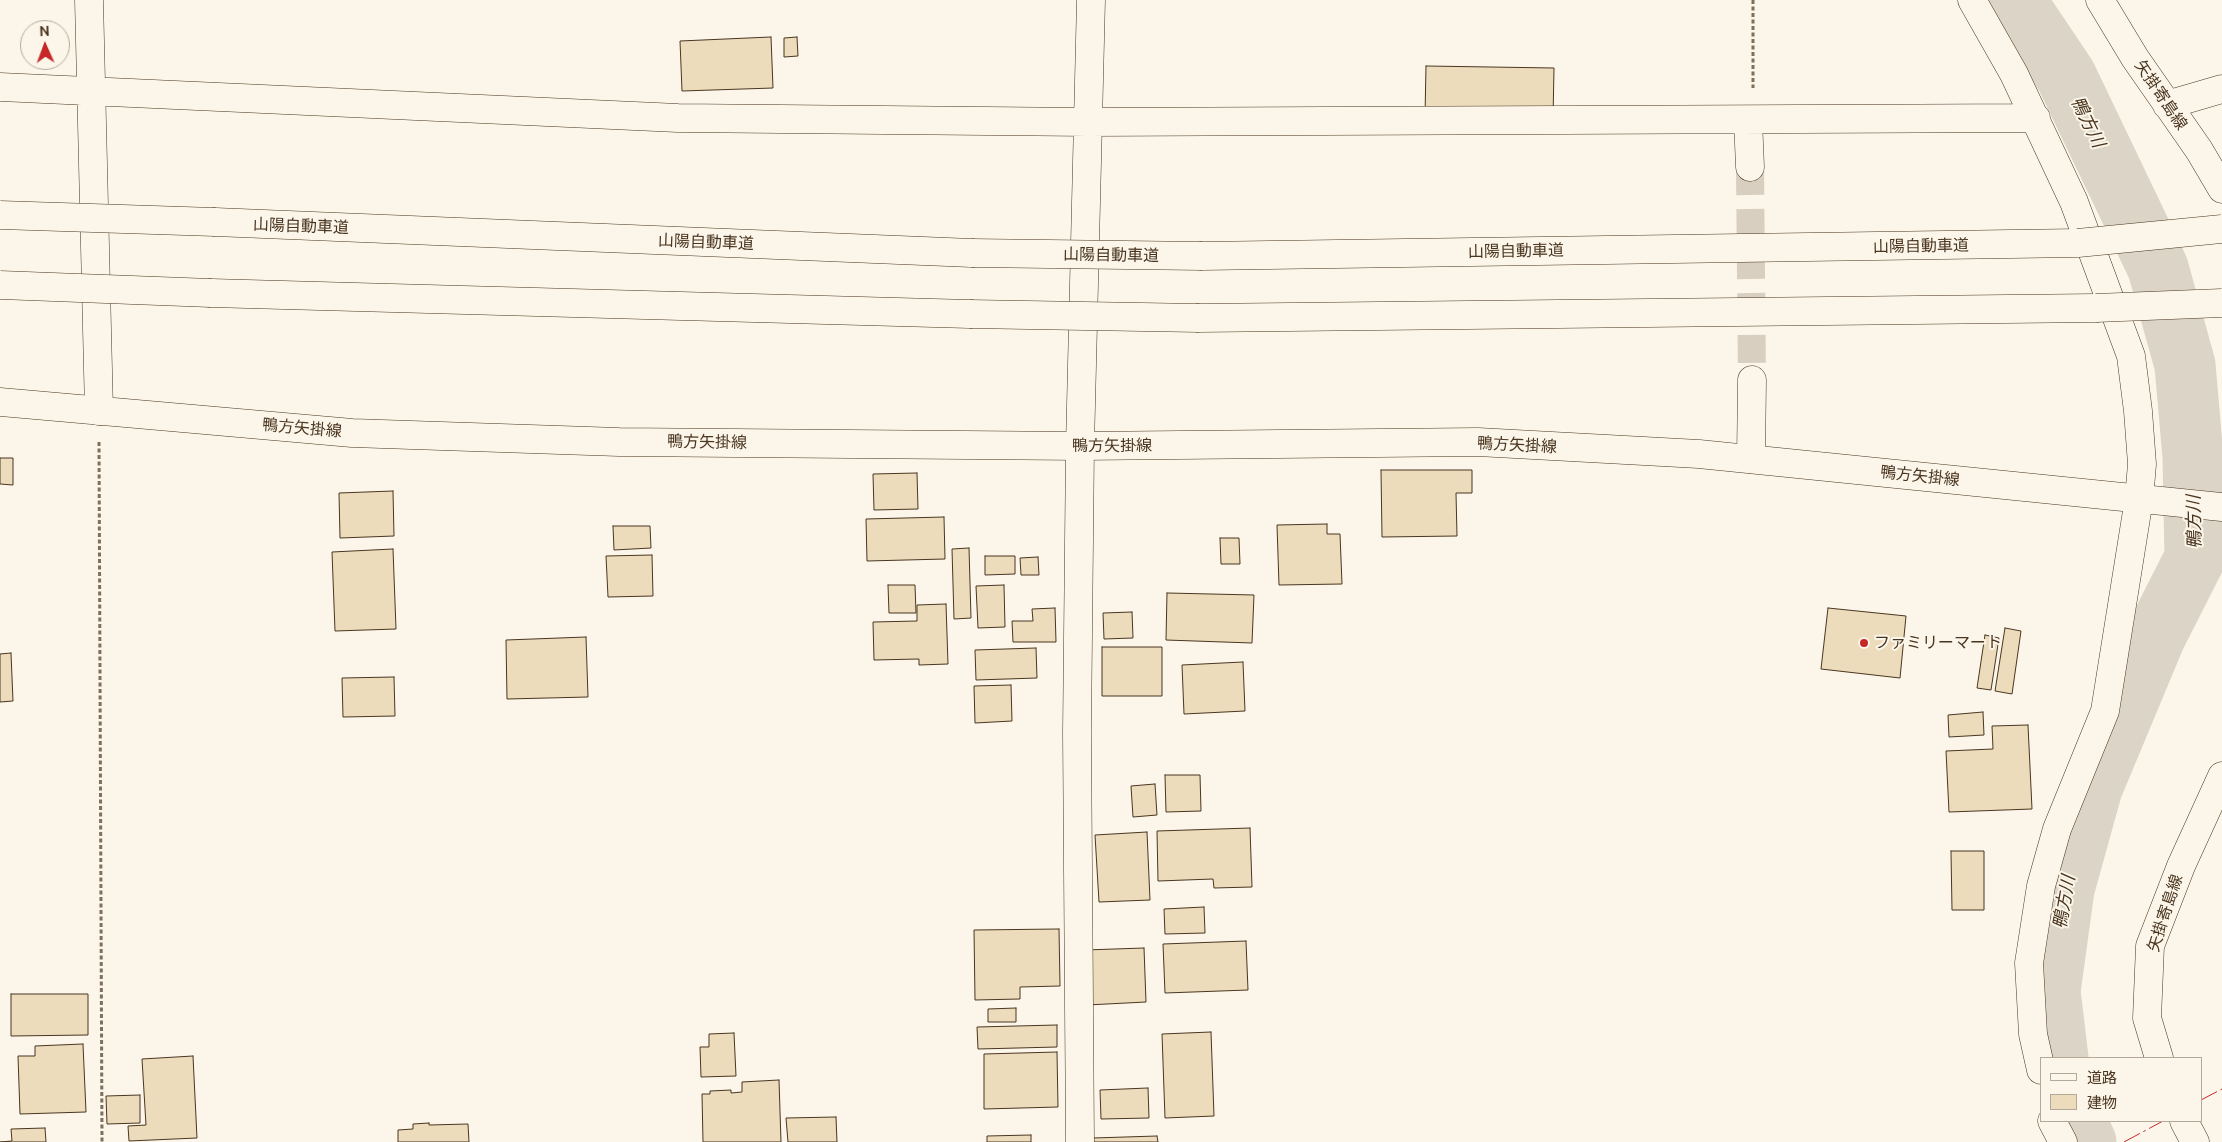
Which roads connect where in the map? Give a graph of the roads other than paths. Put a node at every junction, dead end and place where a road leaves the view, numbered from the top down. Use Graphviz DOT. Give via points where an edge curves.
graph roads {
  1 [pos="89,0"];
  2 [pos="1091,0"];
  3 [pos="1972,0"];
  4 [pos="2100,0"];
  5 [pos="0,87"];
  6 [pos="2222,88"];
  7 [pos="90,91"];
  8 [pos="2167,104"];
  9 [pos="2036,118"];
  10 [pos="1748,120"];
  11 [pos="1088,122"];
  12 [pos="1750,167"];
  13 [pos="2222,190"];
  14 [pos="0,215"];
  15 [pos="2222,229"];
  16 [pos="2222,240"];
  17 [pos="2078,244"];
  18 [pos="0,285"];
  19 [pos="2222,304"];
  20 [pos="1752,380"];
  21 [pos="0,402"];
  22 [pos="99,411"];
  23 [pos="1080,446"];
  24 [pos="1751,459"];
  25 [pos="2147,500"];
  26 [pos="2222,506"];
  27 [pos="2222,776"];
  28 [pos="2159,1057"];
  29 [pos="2040,1066"];
  30 [pos="2052,1122"];
  31 [pos="2185,1122"];
  32 [pos="1080,1142"];
  33 [pos="2062,1142"];
  34 [pos="2195,1142"];
  1 -- 7 [label="main road"];
  2 -- 11 [label="main road"];
  3 -- 9 [label="main road"];
  4 -- 8 [label="main road, 矢掛寄島線"];
  5 -- 7 [label="main road"];
  6 -- 8 [label="main road"];
  7 -- 11 [label="main road" via="678,118"];
  7 -- 22 [label="main road"];
  8 -- 13 [label="main road, 矢掛寄島線"];
  9 -- 10 [label="main road"];
  9 -- 25 [label="main road" via="2074,202 2131,356"];
  10 -- 11 [label="main road"];
  10 -- 12 [label="main road"];
  11 -- 23 [label="main road"];
  14 -- 17 [label="main road, 山陽自動車道, bridge" via="972,253 1202,256"];
  15 -- 17 [label="main road, bridge"];
  16 -- 17 [label="main road, 山陽自動車道, bridge"];
  18 -- 19 [label="main road, bridge" via="1199,318"];
  20 -- 24 [label="main road"];
  21 -- 22 [label="main road, 鴨方矢掛線"];
  22 -- 23 [label="main road, 鴨方矢掛線" via="352,433 619,442"];
  23 -- 24 [label="main road, 鴨方矢掛線" via="1478,442"];
  23 -- 32 [label="main road" via="1077,732"];
  24 -- 25 [label="main road, 鴨方矢掛線"];
  25 -- 26 [label="main road, 鴨方矢掛線"];
  25 -- 29 [label="main road" via="2105,711 2057,829 2041,886 2029,963 2033,1034"];
  27 -- 28 [label="main road, 矢掛寄島線" via="2181,866 2150,946 2147,1018"];
  30 -- 33 [label="main road"];
  31 -- 34 [label="main road"];
}
